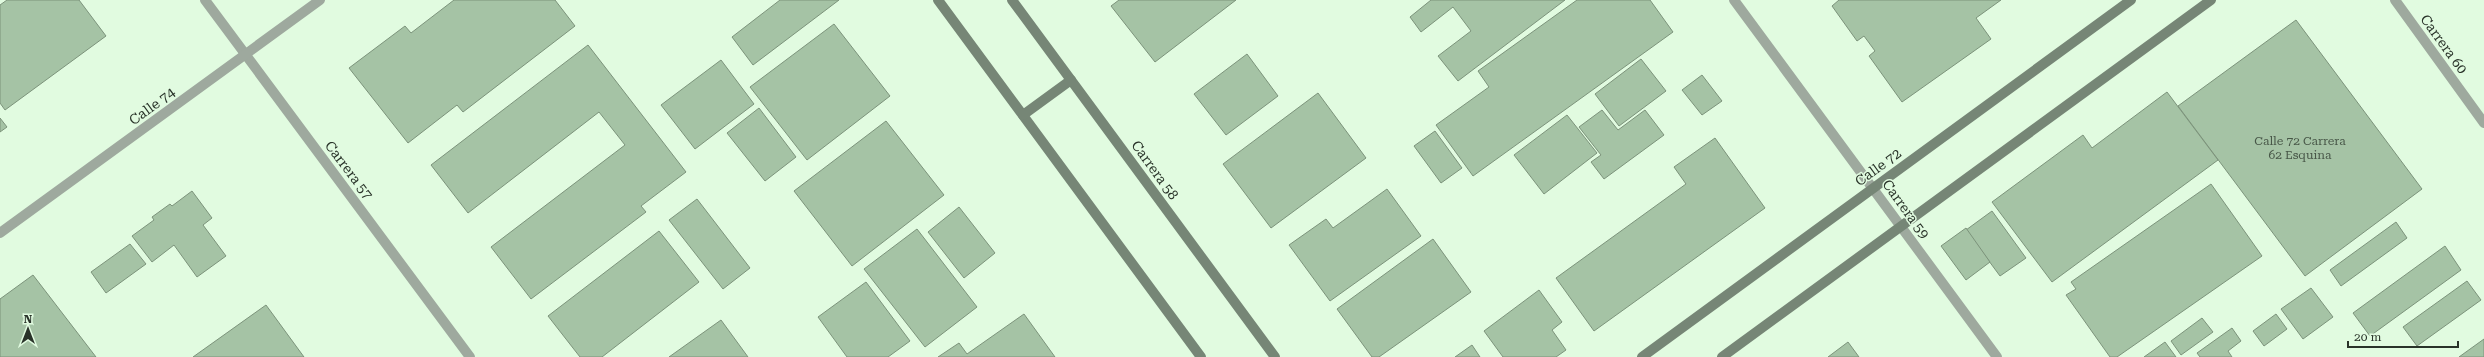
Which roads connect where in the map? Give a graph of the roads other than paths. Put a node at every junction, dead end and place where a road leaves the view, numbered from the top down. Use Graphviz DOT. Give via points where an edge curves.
graph roads {
  1 [pos="205,0"];
  2 [pos="320,0"];
  3 [pos="938,0"];
  4 [pos="1012,0"];
  5 [pos="1734,0"];
  6 [pos="2131,0"];
  7 [pos="2211,0"];
  8 [pos="2395,0"];
  9 [pos="245,54"];
  10 [pos="1071,80"];
  11 [pos="1023,115"];
  12 [pos="2484,123"];
  13 [pos="1873,187"];
  14 [pos="1900,226"];
  15 [pos="0,233"];
  16 [pos="470,357"];
  17 [pos="1201,357"];
  18 [pos="1275,357"];
  19 [pos="1642,357"];
  20 [pos="1722,357"];
  21 [pos="1997,357"];
  1 -- 9 [label="street, Carrera 57"];
  2 -- 9 [label="street, Calle 74"];
  3 -- 11 [label="main road"];
  4 -- 10 [label="main road, Carrera 58"];
  5 -- 13 [label="street, Carrera 59"];
  6 -- 13 [label="main road, Calle 72"];
  7 -- 14 [label="main road"];
  8 -- 12 [label="street, Carrera 60"];
  9 -- 15 [label="street, Calle 74"];
  9 -- 16 [label="street, Carrera 57"];
  10 -- 11 [label="main road"];
  10 -- 18 [label="main road, Carrera 58"];
  11 -- 17 [label="main road"];
  13 -- 14 [label="street, Carrera 59"];
  13 -- 19 [label="main road, Calle 72"];
  14 -- 20 [label="main road"];
  14 -- 21 [label="street, Carrera 59"];
}
